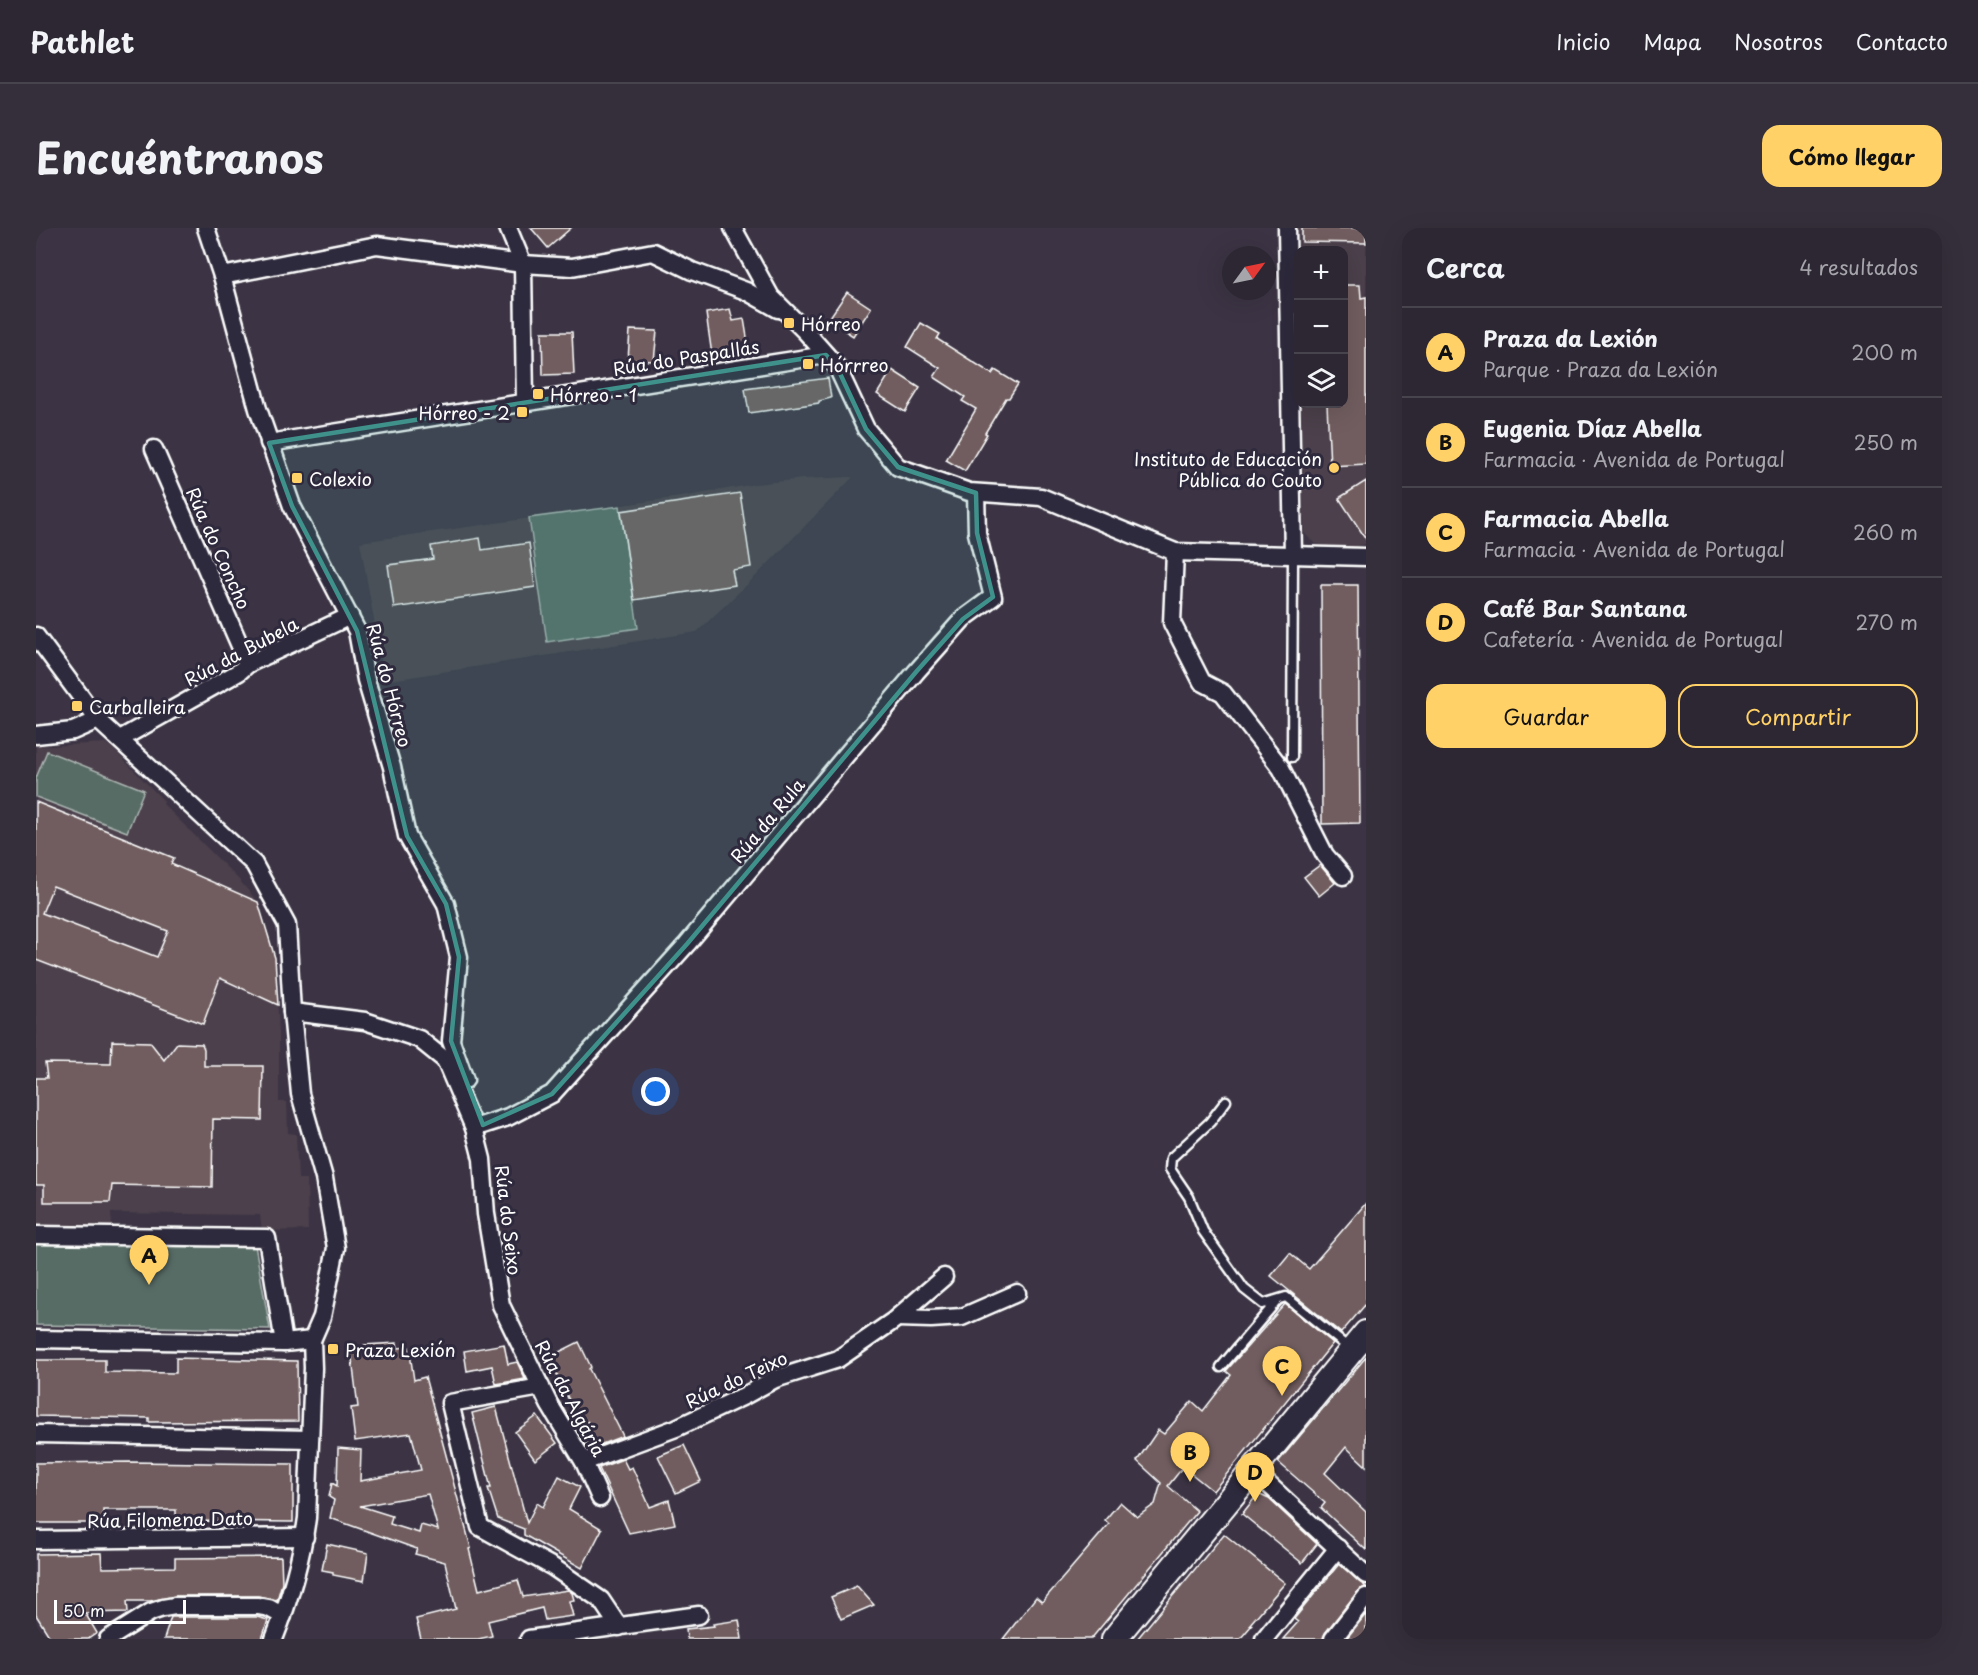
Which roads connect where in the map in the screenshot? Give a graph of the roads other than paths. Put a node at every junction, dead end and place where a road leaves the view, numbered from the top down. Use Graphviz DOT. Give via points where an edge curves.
graph roads {
  1 [pos="206,228"];
  2 [pos="508,228"];
  3 [pos="733,228"];
  4 [pos="1287,228"];
  5 [pos="523,264"];
  6 [pos="222,276"];
  7 [pos="790,315"];
  8 [pos="826,355"];
  9 [pos="525,402"];
  10 [pos="269,443"];
  11 [pos="154,448"];
  12 [pos="976,493"];
  13 [pos="1175,552"];
  14 [pos="1293,556"];
  15 [pos="1366,558"];
  16 [pos="350,616"];
  17 [pos="36,636"];
  18 [pos="249,664"];
  19 [pos="98,720"];
  20 [pos="36,735"];
  21 [pos="120,739"];
  22 [pos="1292,757"];
  23 [pos="1343,876"];
  24 [pos="292,1011"];
  25 [pos="456,1057"];
  26 [pos="1226,1101"];
  27 [pos="478,1126"];
  28 [pos="36,1235"];
  29 [pos="945,1277"];
  30 [pos="1017,1293"];
  31 [pos="1277,1301"];
  32 [pos="506,1316"];
  33 [pos="897,1318"];
  34 [pos="36,1339"];
  35 [pos="312,1340"];
  36 [pos="1359,1341"];
  37 [pos="284,1343"];
  38 [pos="1221,1367"];
  39 [pos="541,1388"];
  40 [pos="36,1434"];
  41 [pos="310,1439"];
  42 [pos="584,1462"];
  43 [pos="1253,1470"];
  44 [pos="600,1498"];
  45 [pos="305,1537"];
  46 [pos="36,1540"];
  47 [pos="1338,1548"];
  48 [pos="1366,1575"];
  49 [pos="1366,1597"];
  50 [pos="699,1615"];
  51 [pos="283,1616"];
  52 [pos="619,1627"];
  53 [pos="108,1639"];
  54 [pos="274,1639"];
  55 [pos="529,1639"];
  56 [pos="1114,1639"];
  57 [pos="1264,1639"];
  58 [pos="1332,1639"];
  1 -- 6 [label="street, Rúa do Hórreo"];
  2 -- 5 [label="street"];
  3 -- 7 [label="street" via="771,297"];
  4 -- 14 [label="street"];
  5 -- 6 [label="street" via="377,244"];
  5 -- 7 [label="street" via="572,267 653,252 746,291"];
  5 -- 9 [label="street"];
  6 -- 10 [label="street, Rúa do Hórreo"];
  7 -- 8 [label="street"];
  8 -- 9 [label="street, Rúa do Paspallás"];
  8 -- 12 [label="street" via="837,367 866,429 898,467"];
  9 -- 10 [label="street, Rúa do Paspallás"];
  10 -- 16 [label="street, Rúa do Hórreo" via="292,506"];
  11 -- 18 [label="street, Rúa do Concho"];
  12 -- 13 [label="street" via="1041,497"];
  12 -- 27 [label="street, Rúa da Rula" via="977,533 993,597 963,619 687,944 552,1094 508,1117"];
  13 -- 14 [label="street"];
  13 -- 23 [label="street" via="1172,623 1202,682 1223,693 1281,768 1325,855"];
  14 -- 15 [label="street"];
  14 -- 22 [label="lane"];
  16 -- 18 [label="street, Rúa da Bubela"];
  16 -- 25 [label="street, Rúa do Hórreo" via="392,766 407,836 446,904 459,957 451,1041"];
  17 -- 19 [label="street"];
  18 -- 21 [label="street, Rúa da Bubela"];
  19 -- 20 [label="street" via="73,731"];
  19 -- 21 [label="street"];
  21 -- 24 [label="street" via="254,864 287,925"];
  24 -- 27 [label="street, Rúa do Seixo" via="365,1021 418,1039 445,1060"];
  24 -- 35 [label="street" via="300,1094 324,1178 336,1248 322,1317"];
  25 -- 27 [label="street, Rúa do Seixo"];
  26 -- 31 [label="lane" via="1210,1122 1171,1158 1170,1169 1189,1197 1203,1232 1244,1289 1263,1304"];
  27 -- 32 [label="street, Rúa do Seixo" via="486,1215"];
  28 -- 37 [label="street" via="267,1238"];
  29 -- 33 [label="street, Rúa do Teixo"];
  30 -- 33 [label="street" via="962,1317"];
  31 -- 36 [label="lane" via="1286,1297"];
  31 -- 38 [label="lane"];
  32 -- 39 [label="street, Rúa da Algária"];
  33 -- 42 [label="street, Rúa do Teixo" via="838,1359 775,1379 676,1428"];
  34 -- 37 [label="street"];
  35 -- 37 [label="street"];
  35 -- 41 [label="street"];
  36 -- 43 [label="street"];
  39 -- 42 [label="street, Rúa da Algária"];
  39 -- 52 [label="street" via="450,1403 480,1527 553,1567 601,1600"];
  40 -- 41 [label="street"];
  41 -- 45 [label="street"];
  42 -- 44 [label="street, Rúa da Algária"];
  43 -- 47 [label="street"];
  43 -- 56 [label="street"];
  45 -- 46 [label="street, Rúa Filomena Dato"];
  45 -- 51 [label="street"];
  47 -- 48 [label="street"];
  47 -- 57 [label="street"];
  49 -- 58 [label="street"];
  50 -- 52 [label="street"];
  51 -- 53 [label="street" via="258,1606 175,1606 151,1612"];
  51 -- 54 [label="street"];
  52 -- 55 [label="street"];
}
